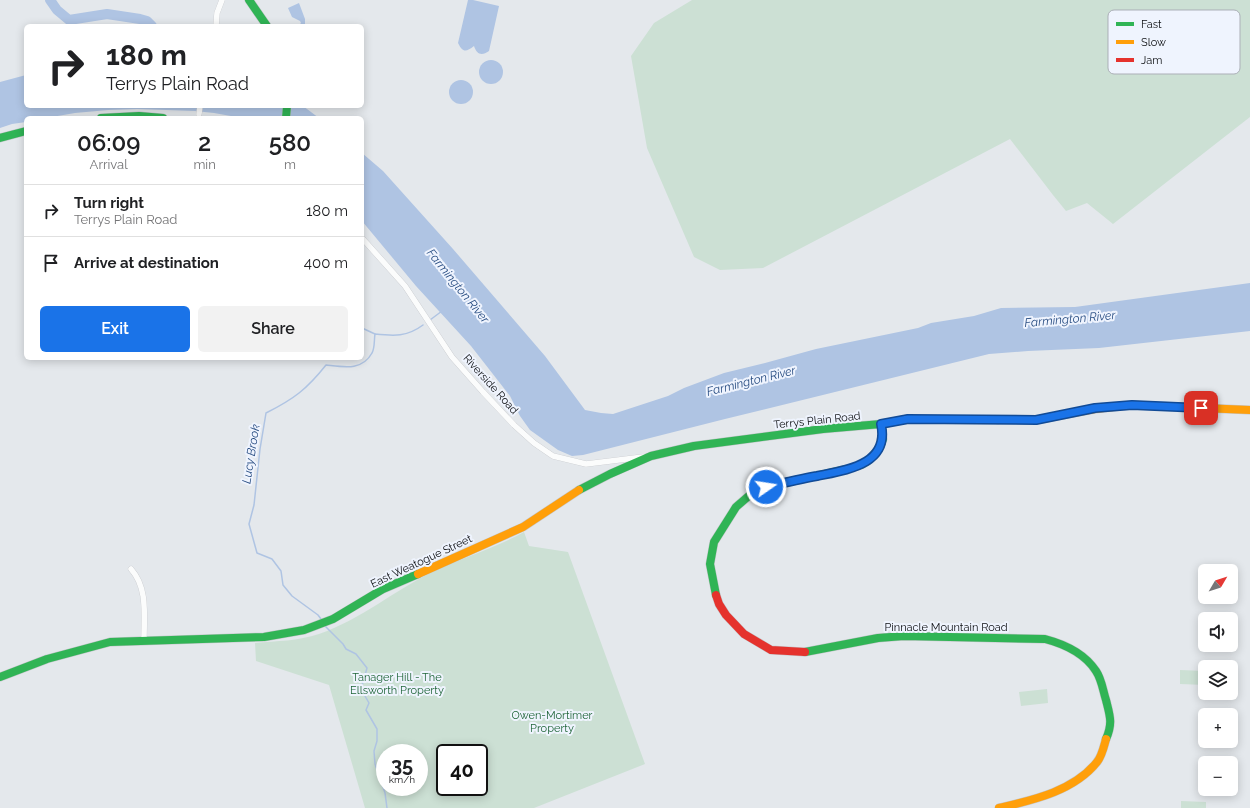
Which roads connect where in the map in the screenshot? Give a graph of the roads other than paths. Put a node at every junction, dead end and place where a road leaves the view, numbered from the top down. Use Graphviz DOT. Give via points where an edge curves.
graph roads {
  1 [pos="222,0"];
  2 [pos="249,0"];
  3 [pos="216,24"];
  4 [pos="266,24"];
  5 [pos="200,108"];
  6 [pos="199,114"];
  7 [pos="24,132"];
  8 [pos="0,138"];
  9 [pos="364,240"];
  10 [pos="1250,410"];
  11 [pos="881,424"];
  12 [pos="651,456"];
  13 [pos="131,569"];
  14 [pos="144,640"];
  15 [pos="0,677"];
  16 [pos="999,808"];
  1 -- 3 [label="street"];
  2 -- 4 [label="street"];
  5 -- 6 [label="street"];
  7 -- 8 [label="street"];
  9 -- 12 [label="street, Riverside Road" via="405,286 452,357 514,425 534,443 553,456 586,464"];
  10 -- 11 [label="street, Terrys Plain Road" via="1132,405 1095,408 1036,420 908,419"];
  11 -- 12 [label="street, Terrys Plain Road" via="718,442"];
  11 -- 16 [label="street, Pinnacle Mountain Road" via="880,447 868,461 847,470 766,487 736,507 714,542 710,564 719,604 744,634 771,650 804,652 878,638 904,636 972,637 1045,639 1061,643 1082,656 1102,682 1111,719 1110,730 1098,761 1077,781 1036,799"];
  12 -- 14 [label="street, East Weatogue Street" via="586,486 523,527 383,588 333,619 304,630 264,637"];
  13 -- 14 [label="street" via="138,577 143,593"];
  14 -- 15 [label="street, East Weatogue Street" via="110,642 47,659"];
}
